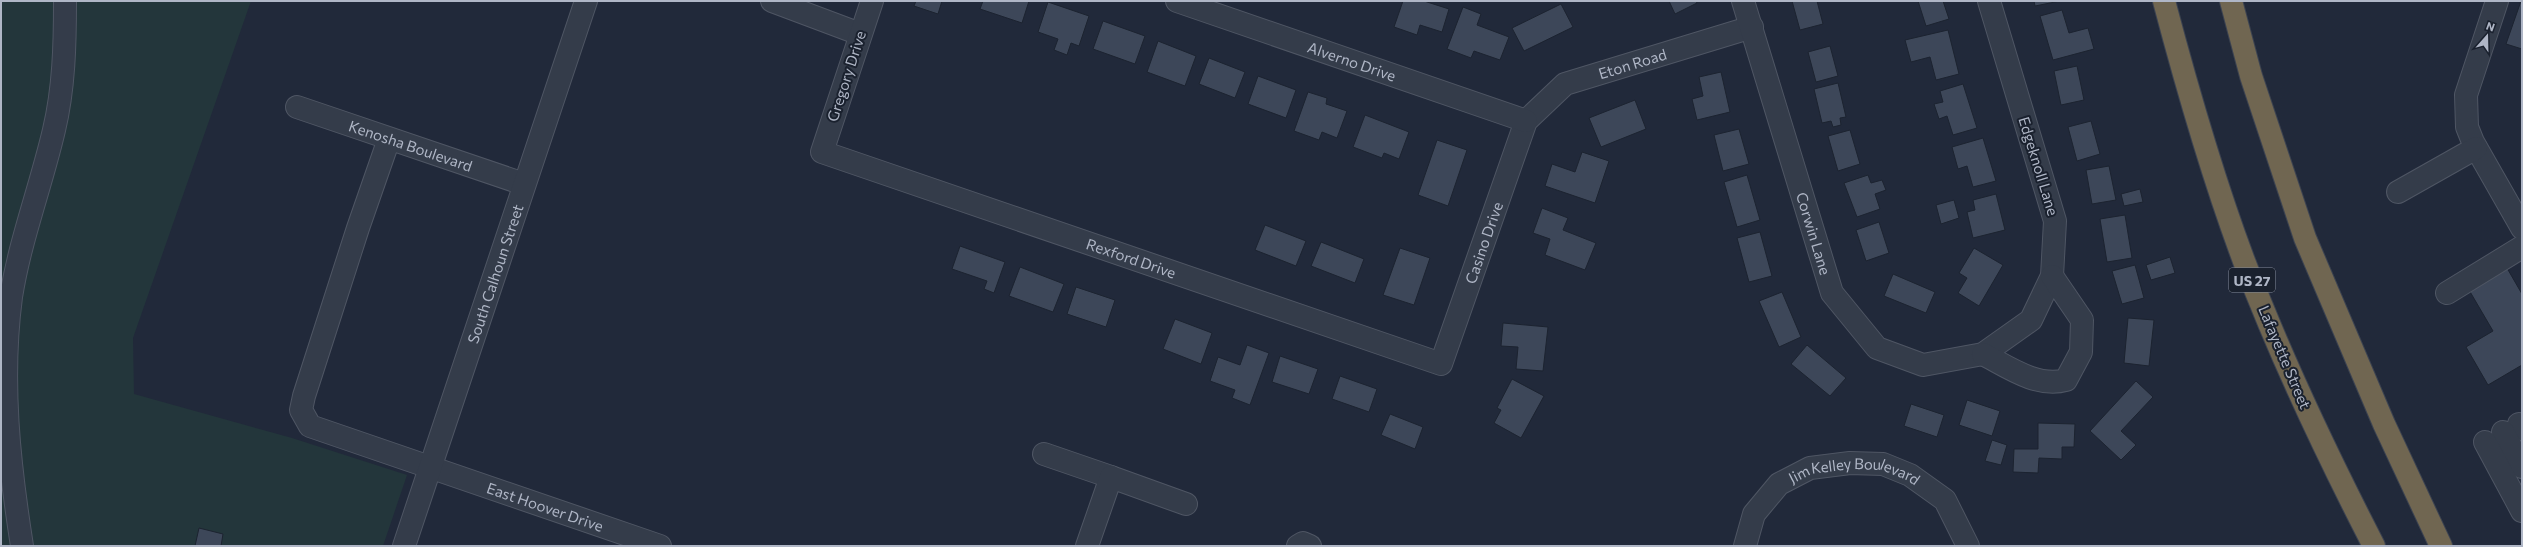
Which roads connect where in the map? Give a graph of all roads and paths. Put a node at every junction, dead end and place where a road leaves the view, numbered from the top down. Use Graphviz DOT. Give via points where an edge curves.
graph roads {
  1 [pos="65,1"];
  2 [pos="586,1"];
  3 [pos="772,1"];
  4 [pos="872,1"];
  5 [pos="1177,1"];
  6 [pos="1743,1"];
  7 [pos="1989,1"];
  8 [pos="2164,1"];
  9 [pos="2231,1"];
  10 [pos="2497,1"];
  11 [pos="1752,27"];
  12 [pos="860,34"];
  13 [pos="296,107"];
  14 [pos="1526,121"];
  15 [pos="389,139"];
  16 [pos="2476,148"];
  17 [pos="822,152"];
  18 [pos="524,184"];
  19 [pos="2398,192"];
  20 [pos="2522,228"];
  21 [pos="2522,247"];
  22 [pos="2052,276"];
  23 [pos="2447,293"];
  24 [pos="1983,354"];
  25 [pos="1441,364"];
  26 [pos="2506,432"];
  27 [pos="2522,448"];
  28 [pos="1044,454"];
  29 [pos="430,467"];
  30 [pos="2522,467"];
  31 [pos="1111,477"];
  32 [pos="2522,485"];
  33 [pos="1186,504"];
  34 [pos="2522,511"];
  35 [pos="22,546"];
  36 [pos="404,546"];
  37 [pos="660,546"];
  38 [pos="1087,546"];
  39 [pos="1298,546"];
  40 [pos="1310,546"];
  41 [pos="1745,546"];
  42 [pos="1968,546"];
  43 [pos="2374,546"];
  44 [pos="2441,546"];
  1 -- 35 [label="street" via="66,36 60,97 54,130 25,234 11,297 4,359 5,426"];
  2 -- 18 [label="street, South Calhoun Street"];
  3 -- 12 [label="street"];
  4 -- 12 [label="street, Gregory Drive"];
  5 -- 14 [label="street, Alverno Drive"];
  6 -- 11 [label="street, Corwin Lane"];
  7 -- 22 [label="street, Edgeknoll Lane" via="2055,221"];
  8 -- 43 [label="highway, Lafayette Street / US 27" via="2188,94 2244,260 2325,452"];
  9 -- 44 [label="highway" via="2251,76 2305,238 2384,424"];
  10 -- 16 [label="street" via="2466,95 2467,127"];
  11 -- 14 [label="street, Eton Road" via="1565,84"];
  11 -- 24 [label="street, Corwin Lane" via="1832,294 1877,348 1923,365"];
  12 -- 17 [label="street, Gregory Drive"];
  13 -- 15 [label="street, Kenosha Boulevard"];
  14 -- 25 [label="street, Casino Drive"];
  15 -- 18 [label="street, Kenosha Boulevard"];
  15 -- 29 [label="street, East Hoover Drive" via="304,396 302,410 310,426"];
  16 -- 19 [label="street"];
  16 -- 20 [label="street"];
  17 -- 25 [label="street, Rexford Drive"];
  18 -- 29 [label="street, South Calhoun Street"];
  21 -- 23 [label="street"];
  22 -- 24 [label="street, Edgeknoll Lane" via="2030,320"];
  22 -- 24 [label="street" via="2082,320 2082,352 2066,380 2055,383 2039,380"];
  26 -- 27 [label="street"];
  26 -- 30 [label="street"];
  26 -- 32 [label="street"];
  26 -- 34 [label="street"];
  28 -- 31 [label="street"];
  29 -- 36 [label="street, South Calhoun Street"];
  29 -- 37 [label="street, East Hoover Drive"];
  31 -- 33 [label="street"];
  31 -- 38 [label="street"];
  39 -- 40 [label="street" via="1303,543"];
  41 -- 42 [label="street, Jim Kelley Boulevard" via="1754,514 1779,484 1810,468 1850,462 1883,464 1910,475 1945,500"];
}
